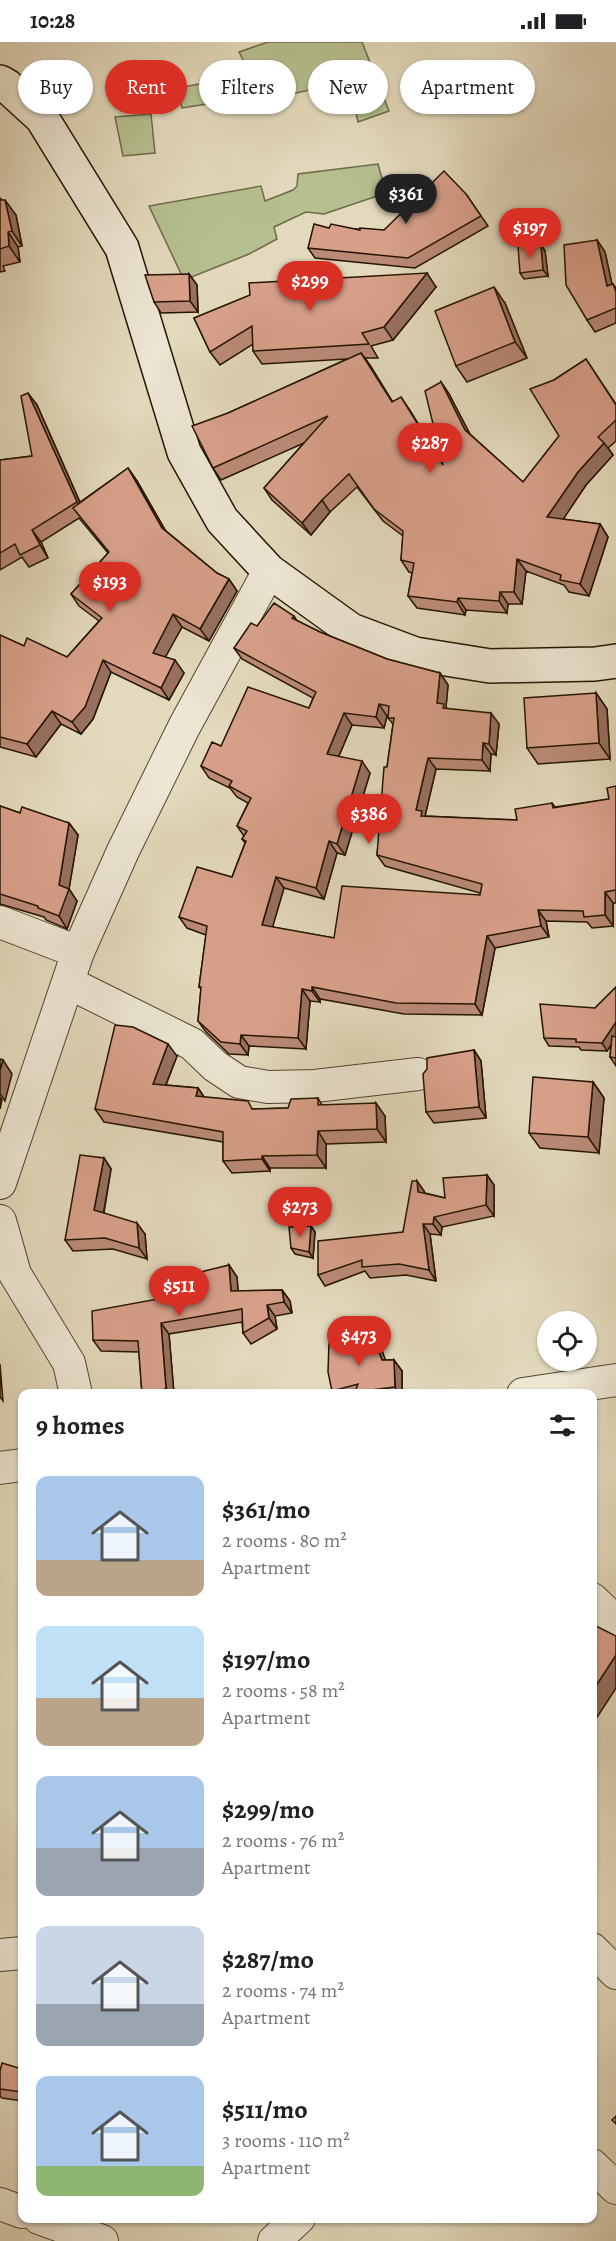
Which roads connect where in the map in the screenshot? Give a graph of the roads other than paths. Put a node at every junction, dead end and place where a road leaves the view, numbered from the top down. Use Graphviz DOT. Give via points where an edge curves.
graph roads {
  1 [pos="0,82"];
  2 [pos="269,571"];
  3 [pos="616,661"];
  4 [pos="0,922"];
  5 [pos="78,952"];
  6 [pos="69,983"];
  7 [pos="418,1074"];
  8 [pos="0,1183"];
  9 [pos="0,1221"];
  10 [pos="8,1276"];
  11 [pos="616,1380"];
  12 [pos="75,1389"];
  13 [pos="556,1389"];
  14 [pos="18,1466"];
  15 [pos="0,1468"];
  16 [pos="616,1596"];
  17 [pos="597,1598"];
  18 [pos="597,1603"];
  19 [pos="616,1622"];
  20 [pos="616,1941"];
  21 [pos="597,1942"];
  22 [pos="18,1953"];
  23 [pos="597,1954"];
  24 [pos="0,1955"];
  25 [pos="616,1973"];
  26 [pos="597,2170"];
  27 [pos="616,2188"];
  28 [pos="0,2204"];
  29 [pos="18,2211"];
  30 [pos="53,2223"];
  31 [pos="294,2223"];
  32 [pos="102,2241"];
  33 [pos="274,2241"];
  1 -- 2 [label="main road" via="42,118 122,248 184,452 222,520"];
  2 -- 3 [label="main road" via="351,630 415,654 490,666"];
  2 -- 5 [label="street" via="184,727"];
  4 -- 5 [label="street"];
  5 -- 6 [label="street"];
  6 -- 7 [label="street" via="192,1044 239,1082 267,1087 315,1086"];
  6 -- 8 [label="street"];
  9 -- 10 [label="street"];
  10 -- 12 [label="street" via="69,1363"];
  11 -- 13 [label="street"];
  14 -- 15 [label="street"];
  16 -- 17 [label="street"];
  18 -- 19 [label="street"];
  20 -- 21 [label="street"];
  22 -- 24 [label="street"];
  23 -- 25 [label="street"];
  26 -- 27 [label="street"];
  28 -- 29 [label="street"];
  30 -- 32 [label="street"];
  31 -- 33 [label="street"];
}
